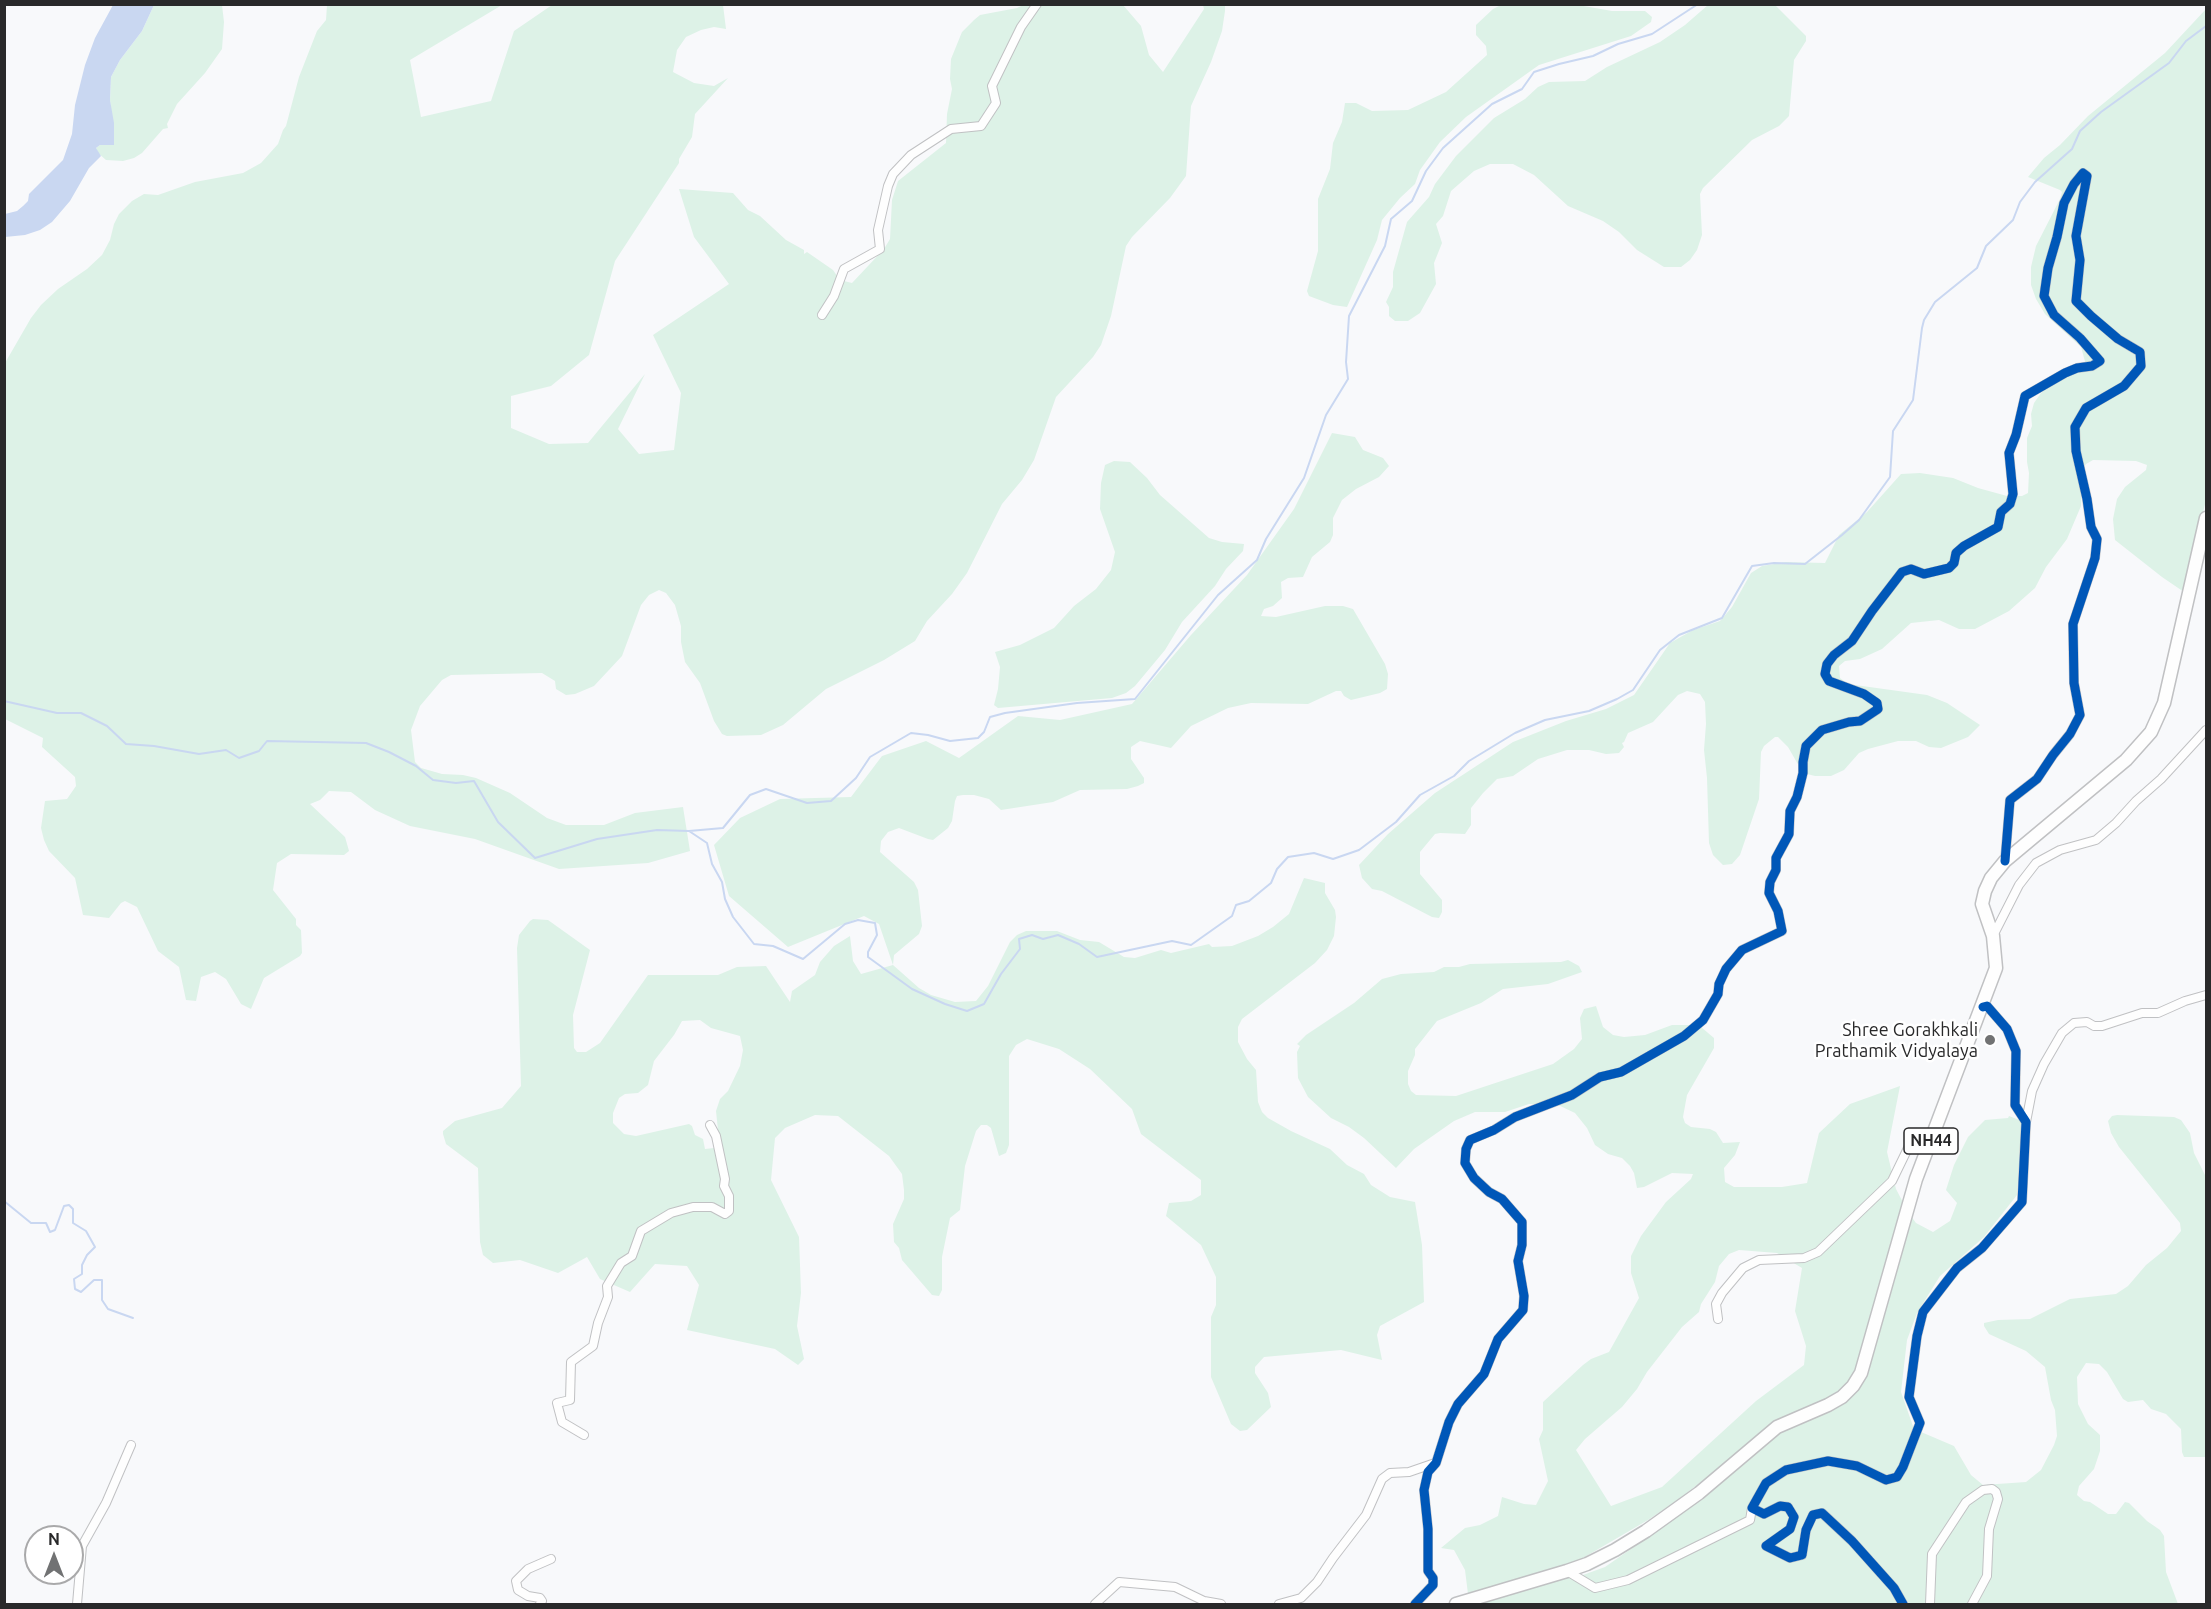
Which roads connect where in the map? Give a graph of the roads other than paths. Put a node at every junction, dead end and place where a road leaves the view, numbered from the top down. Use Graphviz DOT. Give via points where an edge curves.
graph roads {
  1 [pos="1037,4"];
  2 [pos="822,315"];
  3 [pos="2206,518"];
  4 [pos="2206,730"];
  5 [pos="2005,861"];
  6 [pos="1993,936"];
  7 [pos="2206,995"];
  8 [pos="1983,1007"];
  9 [pos="2026,1122"];
  10 [pos="710,1125"];
  11 [pos="1927,1152"];
  12 [pos="1718,1319"];
  13 [pos="584,1435"];
  14 [pos="131,1445"];
  15 [pos="1437,1463"];
  16 [pos="1752,1508"];
  17 [pos="551,1559"];
  18 [pos="1567,1571"];
  19 [pos="77,1605"];
  20 [pos="540,1605"];
  21 [pos="1095,1605"];
  22 [pos="1221,1605"];
  23 [pos="1279,1605"];
  24 [pos="1415,1605"];
  25 [pos="1456,1605"];
  26 [pos="1903,1605"];
  27 [pos="1930,1605"];
  28 [pos="1972,1605"];
  1 -- 2 [label="street" via="992,86 996,103 981,126 951,129 911,155 893,174 878,230 880,249 844,269"];
  3 -- 5 [label="main road, NH44" via="2164,703 2151,732 2126,760"];
  4 -- 6 [label="street" via="2096,840 2060,850 2036,863 2019,885"];
  5 -- 6 [label="main road, NH44" via="1991,878 1982,904"];
  5 -- 15 [label="street" via="2010,800 2037,779 2080,715 2074,683 2073,624 2095,558 2097,539 2091,527 2076,451 2075,427 2086,408 2124,386 2141,366 2140,352 2118,339 2076,301 2080,260 2076,236 2086,176 2083,173 2064,203 2044,296 2054,315 2100,361 2065,373 2025,396 2009,453 2013,494 2010,504 2001,512 1998,527 1956,552 1949,568 1924,574 1911,569 1902,572 1852,641 1827,664 1825,674 1829,681 1864,694 1877,703 1878,710 1860,721 1822,729 1806,746 1803,773 1790,811 1789,834 1776,858 1768,893 1778,911 1782,931 1742,950 1726,969 1703,1020 1684,1036 1621,1072 1600,1077 1572,1095 1470,1140 1465,1163 1474,1178 1502,1198 1522,1222 1518,1261 1523,1310 1498,1339 1484,1374 1458,1404"];
  6 -- 8 [label="main road, NH44" via="1996,968"];
  7 -- 9 [label="street" via="2158,1013 2142,1013 2102,1026 2074,1023 2062,1033 2044,1064 2032,1092"];
  8 -- 9 [label="street" via="1987,1006 2007,1029 2016,1051 2015,1105"];
  8 -- 11 [label="main road, NH44"];
  9 -- 16 [label="street" via="2022,1202 1982,1248 1957,1268 1923,1312 1908,1397 1920,1423 1897,1477 1886,1480 1857,1466 1828,1461 1776,1476 1766,1483"];
  10 -- 13 [label="street" via="716,1136 729,1211 725,1214 712,1207 693,1207 671,1213 641,1231 632,1256 621,1263 607,1286 608,1297 593,1346 571,1362 570,1400 557,1403 562,1422"];
  11 -- 12 [label="street" via="1922,1144 1909,1146 1892,1180 1818,1252 1804,1258 1759,1260 1743,1268 1716,1304"];
  11 -- 18 [label="main road, NH44" via="1907,1208 1861,1372 1853,1386 1828,1405 1777,1427 1646,1532"];
  14 -- 19 [label="street" via="82,1546"];
  15 -- 23 [label="street" via="1409,1472 1389,1473 1382,1479 1366,1515 1317,1582 1301,1598"];
  15 -- 24 [label="street" via="1428,1472 1424,1490 1428,1571 1433,1585"];
  16 -- 18 [label="street" via="1750,1520 1628,1580 1595,1588"];
  16 -- 26 [label="street" via="1764,1514 1780,1506 1788,1507 1794,1517 1790,1529 1766,1546 1790,1558 1802,1555 1813,1515 1822,1513 1894,1588"];
  17 -- 20 [label="street" via="528,1569 516,1581 518,1590 540,1598"];
  18 -- 25 [label="main road, NH44"];
  21 -- 22 [label="street" via="1119,1582 1175,1587"];
  27 -- 28 [label="street" via="1932,1554 1966,1502 1983,1490 1992,1489 1998,1499 1989,1529 1987,1576"];
}
